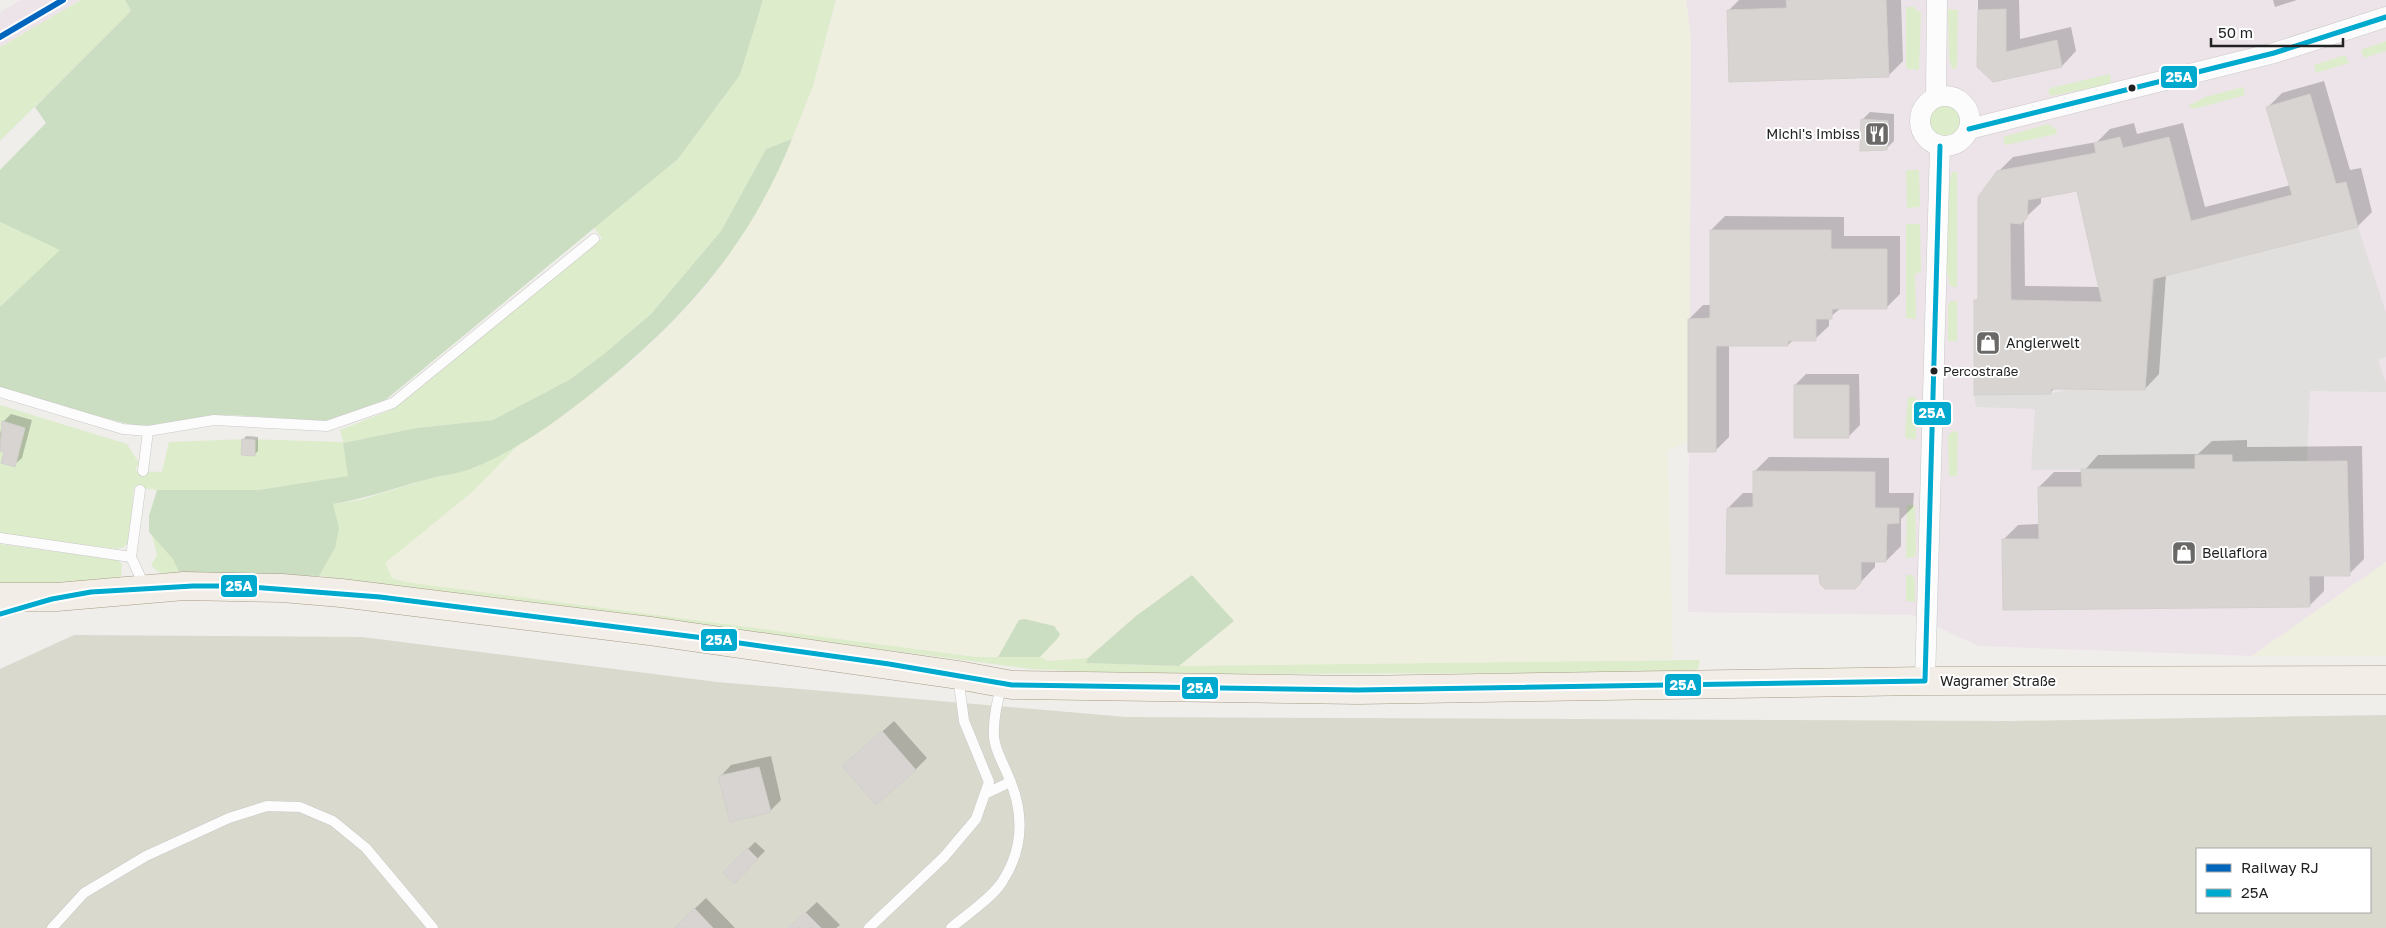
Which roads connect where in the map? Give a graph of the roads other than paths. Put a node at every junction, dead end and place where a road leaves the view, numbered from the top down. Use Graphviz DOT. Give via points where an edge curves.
graph roads {
  1 [pos="1937,0"];
  2 [pos="2386,17"];
  3 [pos="1936,97"];
  4 [pos="1969,129"];
  5 [pos="1940,146"];
  6 [pos="594,239"];
  7 [pos="0,392"];
  8 [pos="148,430"];
  9 [pos="143,471"];
  10 [pos="140,490"];
  11 [pos="0,538"];
  12 [pos="131,556"];
  13 [pos="146,588"];
  14 [pos="57,597"];
  15 [pos="0,598"];
  16 [pos="0,614"];
  17 [pos="958,675"];
  18 [pos="2386,680"];
  19 [pos="1925,681"];
  20 [pos="1002,683"];
  21 [pos="1010,782"];
  22 [pos="985,794"];
  23 [pos="52,928"];
  24 [pos="433,928"];
  25 [pos="869,928"];
  26 [pos="951,928"];
  1 -- 3 [label="street"];
  2 -- 4 [label="street" via="2274,53"];
  3 -- 4 [label="street" via="1955,98 1964,105 1970,118"];
  3 -- 5 [label="street" via="1922,109 1919,123 1928,140"];
  4 -- 5 [label="street" via="1960,141"];
  5 -- 19 [label="street"];
  6 -- 8 [label="lane" via="393,403 327,426 214,420"];
  7 -- 8 [label="lane" via="123,429"];
  8 -- 9 [label="lane"];
  10 -- 12 [label="lane"];
  11 -- 12 [label="lane"];
  12 -- 13 [label="lane"];
  13 -- 14 [label="main road, Wagramer Straße"];
  13 -- 17 [label="main road, Wagramer Straße" via="282,588 342,593 660,632"];
  14 -- 15 [label="main road, Wagramer Straße"];
  14 -- 16 [label="main road, Wagramer Straße"];
  17 -- 20 [label="main road, Wagramer Straße"];
  17 -- 22 [label="lane" via="964,721 989,782"];
  18 -- 19 [label="main road, Wagramer Straße"];
  19 -- 20 [label="main road, Wagramer Straße" via="1358,690"];
  20 -- 21 [label="lane" via="994,738"];
  21 -- 22 [label="lane"];
  21 -- 26 [label="lane" via="1018,804 1017,856 1001,884"];
  22 -- 25 [label="lane" via="976,819 944,857"];
  23 -- 24 [label="lane" via="84,893 146,856 229,818 268,806 300,807 332,821 366,848"];
}
